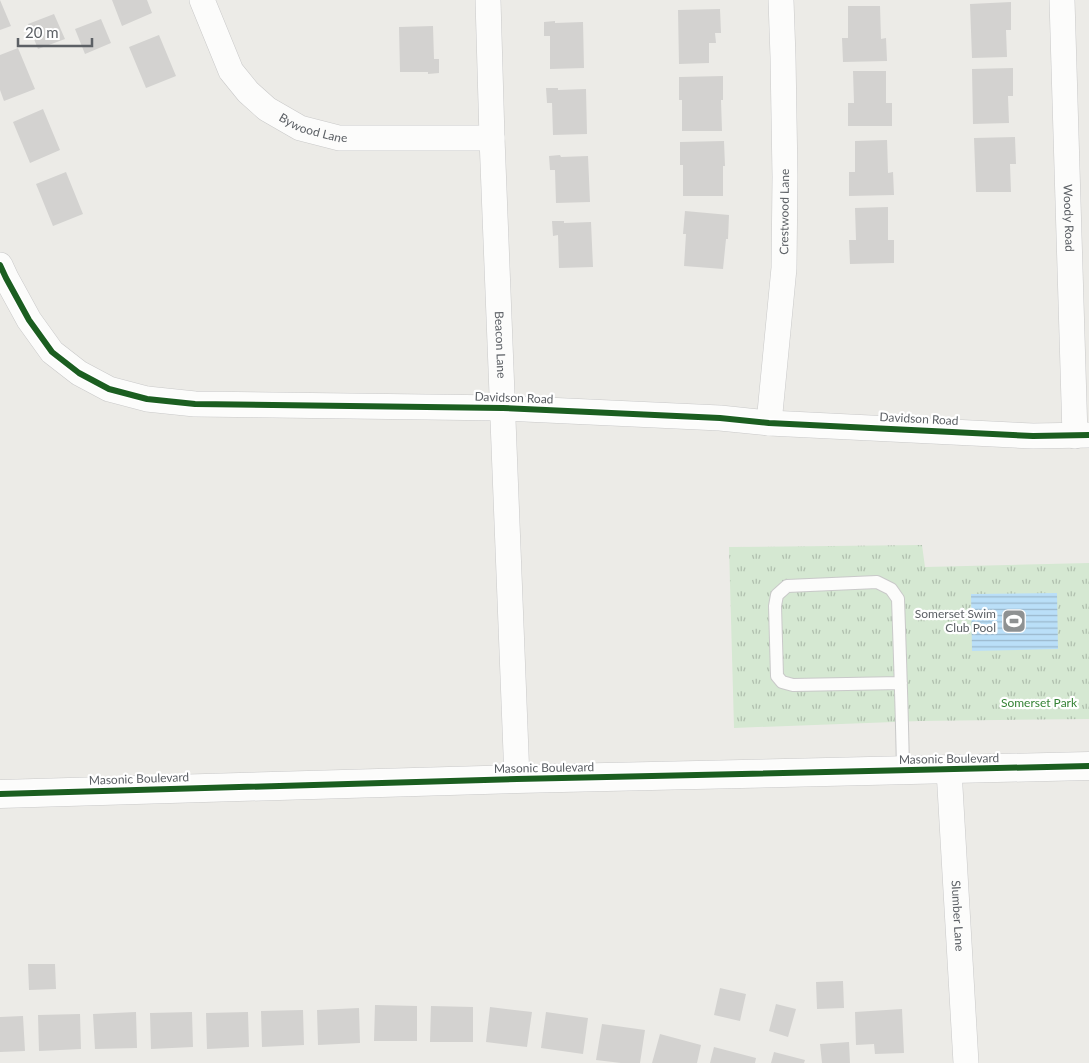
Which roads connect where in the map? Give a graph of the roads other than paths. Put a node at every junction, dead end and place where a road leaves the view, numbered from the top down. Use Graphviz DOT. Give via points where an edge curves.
graph roads {
  1 [pos="202,0"];
  2 [pos="488,0"];
  3 [pos="781,0"];
  4 [pos="1062,0"];
  5 [pos="492,138"];
  6 [pos="0,265"];
  7 [pos="503,408"];
  8 [pos="769,423"];
  9 [pos="1082,436"];
  10 [pos="901,683"];
  11 [pos="1089,766"];
  12 [pos="949,770"];
  13 [pos="903,771"];
  14 [pos="517,779"];
  15 [pos="0,794"];
  16 [pos="966,1063"];
  1 -- 5 [label="street, Bywood Lane" via="231,71 267,109 300,128 339,138"];
  2 -- 5 [label="street, Beacon Lane"];
  3 -- 8 [label="street, Crestwood Lane" via="784,268"];
  4 -- 9 [label="street, Woody Road"];
  5 -- 7 [label="street, Beacon Lane"];
  6 -- 7 [label="street, Davidson Road" via="29,320 52,352 79,373 109,389 147,399 195,404"];
  7 -- 8 [label="street, Davidson Road"];
  7 -- 14 [label="street, Beacon Lane"];
  8 -- 9 [label="street, Davidson Road"];
  10 -- 10 [label="lane" via="898,599 891,589 877,582 787,586 777,596 777,676 782,682"];
  10 -- 13 [label="lane"];
  11 -- 12 [label="street, Masonic Boulevard"];
  12 -- 13 [label="street, Masonic Boulevard"];
  12 -- 16 [label="street, Slumber Lane"];
  13 -- 14 [label="street, Masonic Boulevard"];
  14 -- 15 [label="street, Masonic Boulevard"];
}
